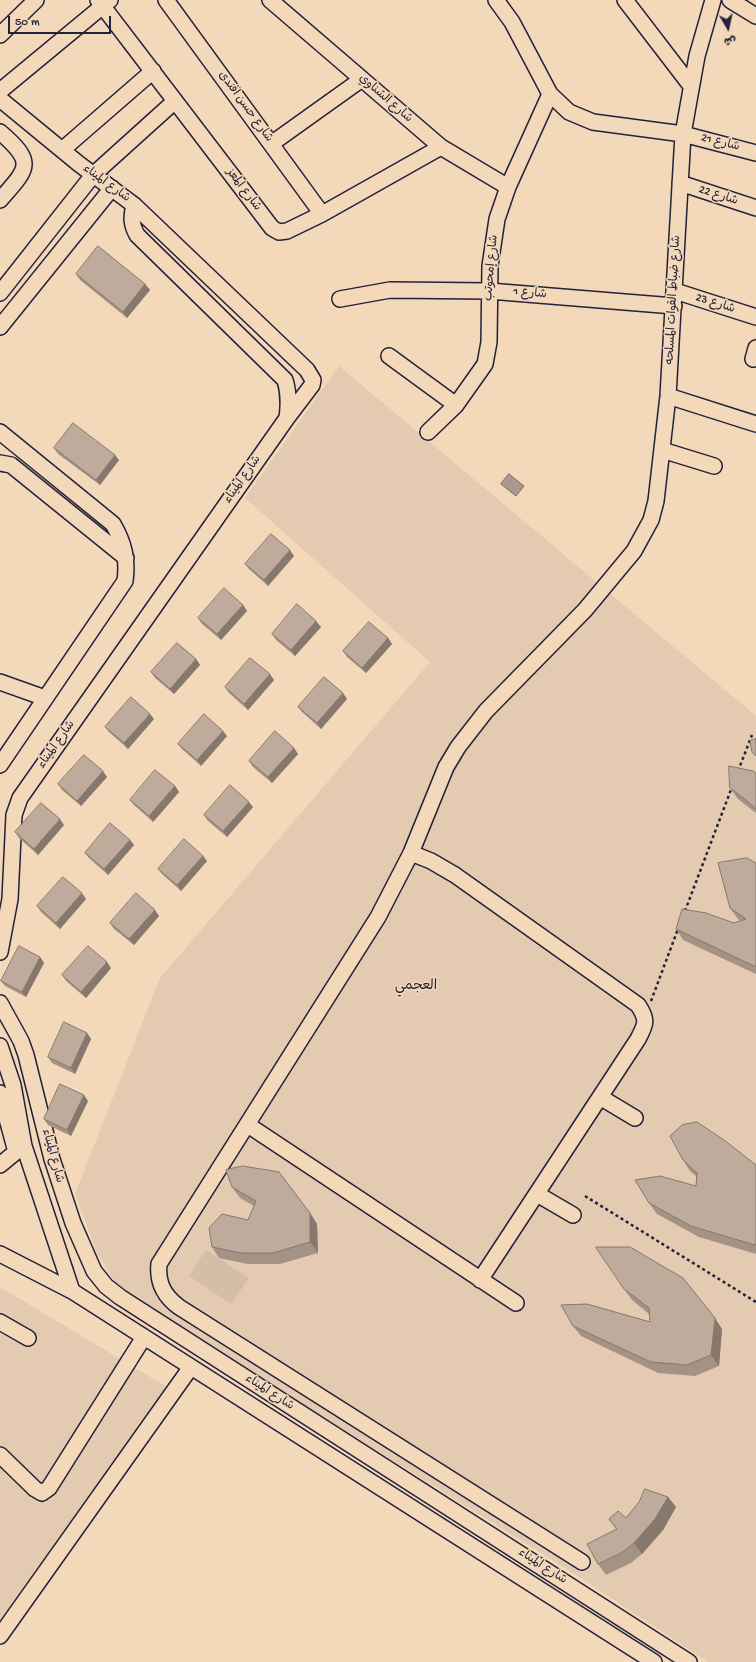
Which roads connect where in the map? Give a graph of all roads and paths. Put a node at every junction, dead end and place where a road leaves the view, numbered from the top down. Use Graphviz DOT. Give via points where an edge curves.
graph roads {
  1 [pos="36,0"];
  2 [pos="166,0"];
  3 [pos="270,0"];
  4 [pos="496,0"];
  5 [pos="625,0"];
  6 [pos="713,0"];
  7 [pos="730,0"];
  8 [pos="103,2"];
  9 [pos="756,16"];
  10 [pos="3,27"];
  11 [pos="152,71"];
  12 [pos="362,79"];
  13 [pos="691,86"];
  14 [pos="0,91"];
  15 [pos="550,94"];
  16 [pos="0,99"];
  17 [pos="175,101"];
  18 [pos="0,132"];
  19 [pos="683,134"];
  20 [pos="271,144"];
  21 [pos="441,147"];
  22 [pos="62,150"];
  23 [pos="756,153"];
  24 [pos="93,175"];
  25 [pos="680,183"];
  26 [pos="508,187"];
  27 [pos="112,188"];
  28 [pos="0,200"];
  29 [pos="134,205"];
  30 [pos="756,208"];
  31 [pos="322,214"];
  32 [pos="489,291"];
  33 [pos="674,291"];
  34 [pos="0,293"];
  35 [pos="340,299"];
  36 [pos="674,306"];
  37 [pos="756,318"];
  38 [pos="0,327"];
  39 [pos="389,356"];
  40 [pos="668,396"];
  41 [pos="456,405"];
  42 [pos="287,418"];
  43 [pos="756,424"];
  44 [pos="0,432"];
  45 [pos="428,432"];
  46 [pos="23,450"];
  47 [pos="662,450"];
  48 [pos="6,464"];
  49 [pos="714,466"];
  50 [pos="126,558"];
  51 [pos="0,682"];
  52 [pos="45,698"];
  53 [pos="752,735"];
  54 [pos="0,765"];
  55 [pos="736,777"];
  56 [pos="733,784"];
  57 [pos="411,853"];
  58 [pos="684,914"];
  59 [pos="681,922"];
  60 [pos="0,952"];
  61 [pos="0,1003"];
  62 [pos="645,1016"];
  63 [pos="0,1046"];
  64 [pos="0,1093"];
  65 [pos="600,1097"];
  66 [pos="635,1118"];
  67 [pos="248,1125"];
  68 [pos="20,1149"];
  69 [pos="0,1165"];
  70 [pos="537,1194"];
  71 [pos="585,1196"];
  72 [pos="573,1215"];
  73 [pos="0,1254"];
  74 [pos="480,1280"];
  75 [pos="72,1291"];
  76 [pos="756,1302"];
  77 [pos="516,1303"];
  78 [pos="0,1322"];
  79 [pos="144,1337"];
  80 [pos="28,1338"];
  81 [pos="191,1367"];
  82 [pos="0,1454"];
  83 [pos="582,1562"];
  84 [pos="0,1636"];
  85 [pos="654,1662"];
  86 [pos="689,1662"];
  1 -- 10 [label="street"];
  2 -- 20 [label="street, شارع حسن افندى"];
  3 -- 12 [label="street, شارع الشناوي"];
  4 -- 15 [label="street, شارع 21" via="516,29"];
  5 -- 13 [label="street"];
  6 -- 13 [label="street, شارع ضباط القوات المسلحه"];
  7 -- 9 [label="street"];
  8 -- 11 [label="street, شارع المعز"];
  8 -- 14 [label="street"];
  11 -- 17 [label="street, شارع المعز"];
  11 -- 22 [label="street"];
  12 -- 20 [label="street"];
  12 -- 21 [label="street, شارع الشناوي"];
  13 -- 19 [label="street, شارع ضباط القوات المسلحه"];
  15 -- 19 [label="street, شارع 21" via="569,112 593,122"];
  15 -- 26 [label="street, شارع إمحوتب"];
  16 -- 22 [label="street, شارع الميناء"];
  17 -- 24 [label="street"];
  17 -- 31 [label="street, شارع المعز" via="274,230 285,232"];
  18 -- 28 [label="street" via="24,157 24,168 20,177"];
  19 -- 23 [label="street, شارع 21"];
  19 -- 25 [label="street, شارع ضباط القوات المسلحه"];
  20 -- 31 [label="street, شارع حسن افندى"];
  21 -- 26 [label="street, شارع الشناوي"];
  21 -- 31 [label="street, شارع المعز"];
  22 -- 24 [label="street, شارع الميناء"];
  24 -- 27 [label="street, شارع الميناء"];
  24 -- 34 [label="street"];
  25 -- 30 [label="street, شارع 22"];
  25 -- 33 [label="street, شارع ضباط القوات المسلحه"];
  26 -- 32 [label="street, شارع إمحوتب" via="494,234"];
  27 -- 29 [label="street, شارع الميناء"];
  27 -- 38 [label="street"];
  29 -- 42 [label="street" via="131,216 132,226 137,235 285,380 289,405"];
  29 -- 42 [label="street, شارع الميناء" via="311,375 312,385"];
  32 -- 35 [label="street, شارع 1" via="390,290"];
  32 -- 36 [label="street, شارع 1"];
  32 -- 41 [label="street, شارع إمحوتب" via="488,353 485,364"];
  33 -- 36 [label="street, شارع ضباط القوات المسلحه"];
  33 -- 37 [label="street, شارع 23"];
  36 -- 40 [label="street, شارع ضباط القوات المسلحه"];
  39 -- 41 [label="street"];
  40 -- 43 [label="street"];
  40 -- 47 [label="street, شارع ضباط القوات المسلحه"];
  41 -- 45 [label="street, شارع إمحوتب"];
  42 -- 60 [label="street, شارع الميناء" via="20,798 14,816 10,900"];
  44 -- 46 [label="street"];
  46 -- 48 [label="street"];
  46 -- 50 [label="street" via="113,524 122,540"];
  47 -- 49 [label="street"];
  47 -- 57 [label="street, شارع ضباط القوات المسلحه" via="651,520 634,550 585,610 468,732 446,767"];
  48 -- 50 [label="street"];
  50 -- 52 [label="street" via="125,581"];
  51 -- 52 [label="street"];
  52 -- 54 [label="street"];
  53 -- 55 [label="path"];
  56 -- 58 [label="path"];
  57 -- 62 [label="street" via="455,875 638,1005"];
  57 -- 67 [label="street, شارع ضباط القوات المسلحه" via="378,917"];
  59 -- 62 [label="path"];
  61 -- 86 [label="street, شارع الميناء" via="26,1055 52,1159 73,1223 94,1271 106,1286 127,1302"];
  62 -- 65 [label="street" via="644,1028 638,1039"];
  63 -- 68 [label="street" via="13,1086"];
  64 -- 68 [label="street"];
  65 -- 66 [label="street"];
  65 -- 70 [label="street"];
  67 -- 74 [label="street"];
  67 -- 83 [label="street, شارع ضباط القوات المسلحه" via="159,1264 157,1276 168,1300"];
  68 -- 69 [label="street"];
  68 -- 75 [label="street"];
  70 -- 72 [label="street"];
  70 -- 74 [label="street"];
  71 -- 76 [label="path"];
  73 -- 75 [label="street"];
  74 -- 77 [label="street"];
  75 -- 79 [label="street"];
  78 -- 80 [label="street"];
  79 -- 81 [label="street"];
  79 -- 82 [label="street" via="49,1488 42,1493 35,1489"];
  81 -- 84 [label="street"];
  81 -- 85 [label="street"];
}
